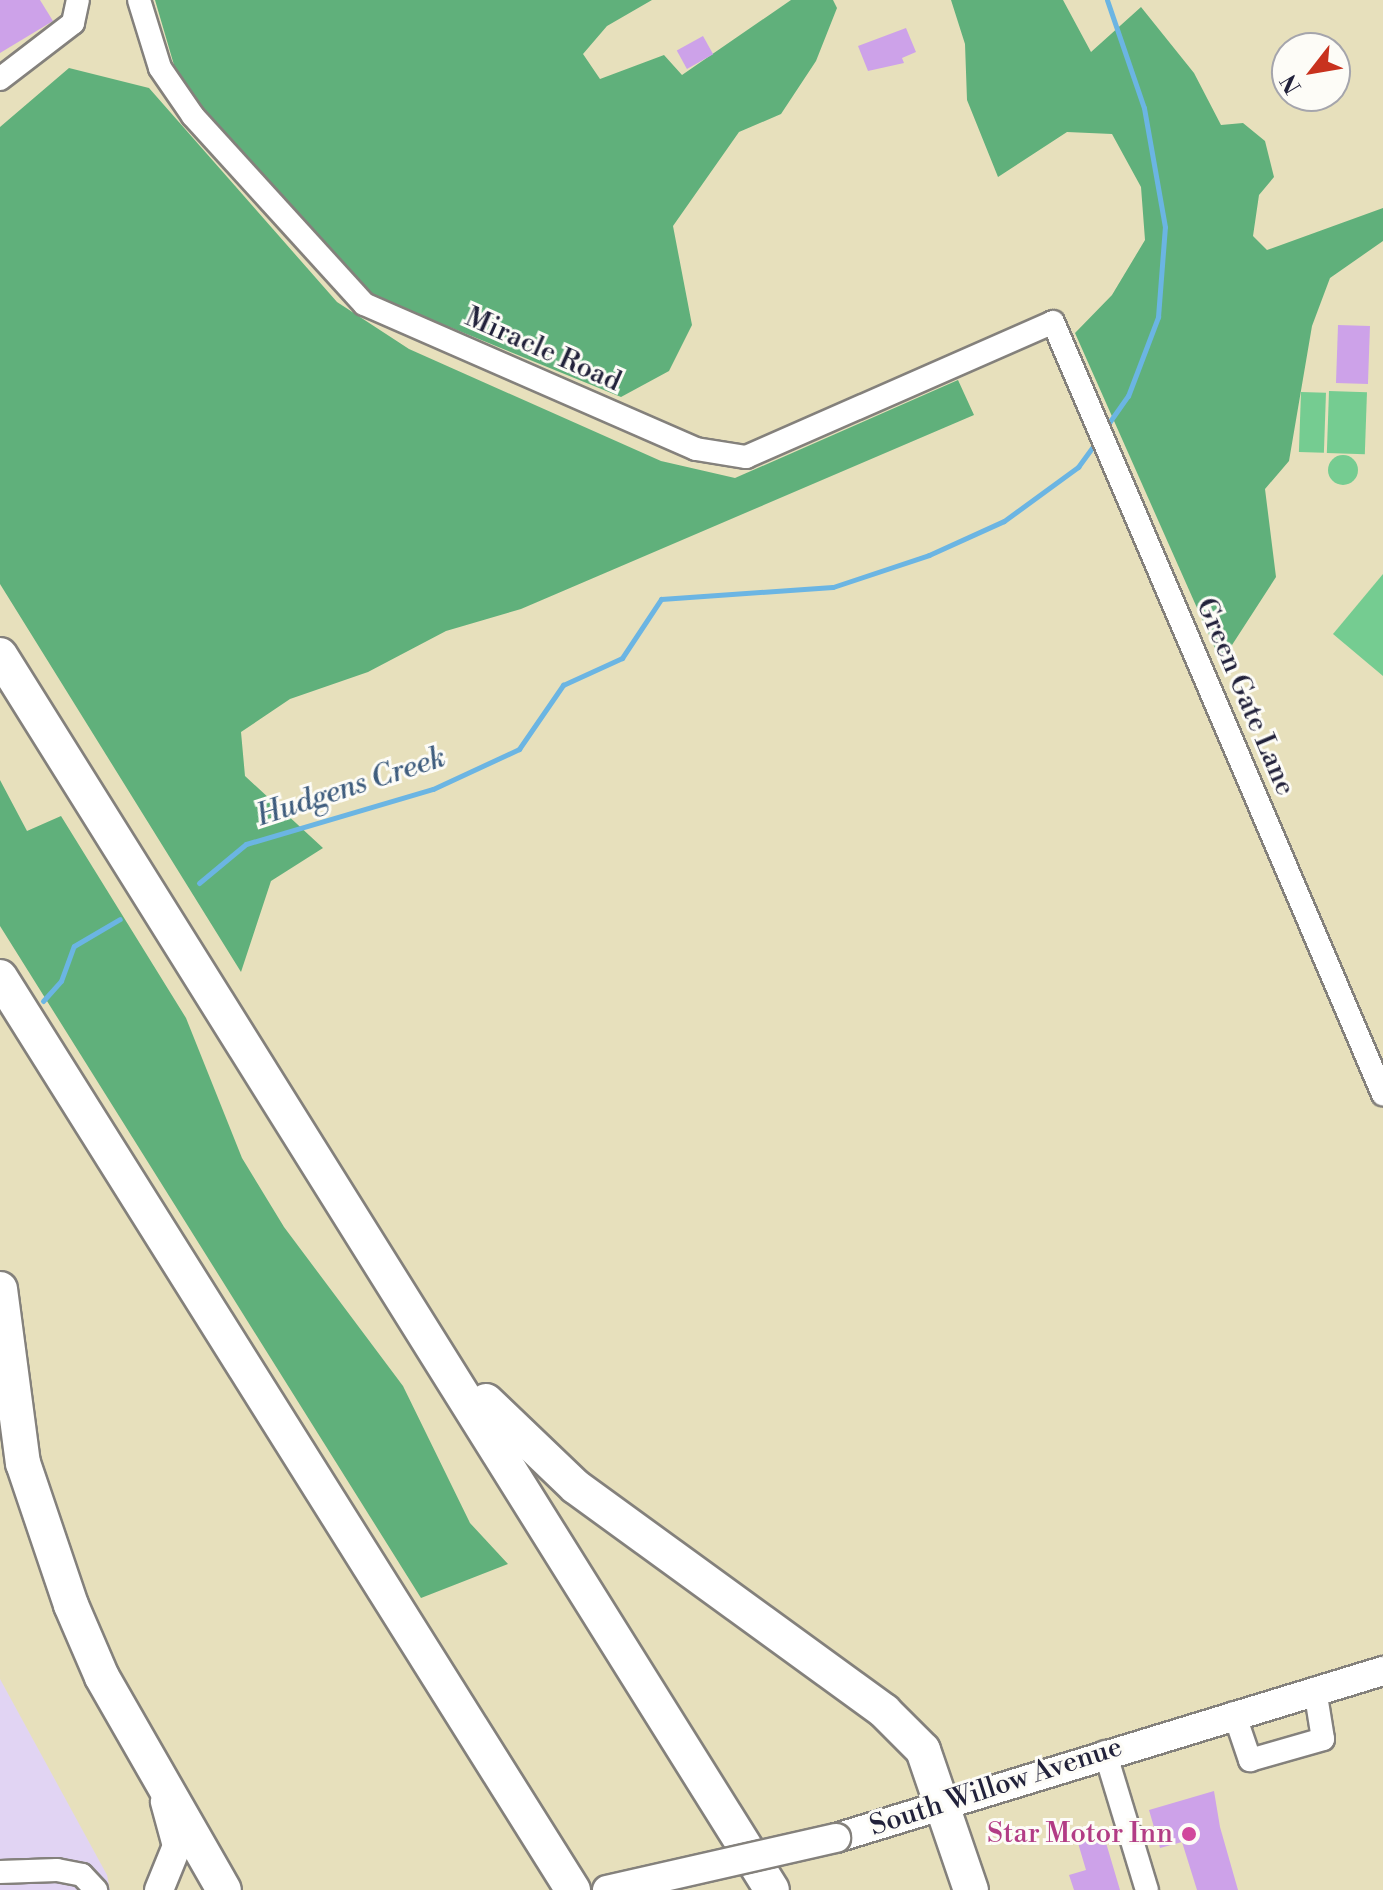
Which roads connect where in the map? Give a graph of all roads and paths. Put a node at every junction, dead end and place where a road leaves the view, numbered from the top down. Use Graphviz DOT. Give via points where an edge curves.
graph roads {
  1 [pos="78,0"];
  2 [pos="139,0"];
  3 [pos="0,79"];
  4 [pos="1053,322"];
  5 [pos="0,655"];
  6 [pos="0,977"];
  7 [pos="1383,1094"];
  8 [pos="393,1285"];
  9 [pos="0,1289"];
  10 [pos="1383,1671"];
  11 [pos="1315,1689"];
  12 [pos="1234,1713"];
  13 [pos="1105,1752"];
  14 [pos="156,1766"];
  15 [pos="944,1801"];
  16 [pos="0,1872"];
  17 [pos="96,1890"];
  18 [pos="159,1890"];
  19 [pos="224,1890"];
  20 [pos="573,1890"];
  21 [pos="607,1890"];
  22 [pos="772,1890"];
  23 [pos="971,1890"];
  24 [pos="1147,1890"];
  1 -- 3 [label="street" via="73,23"];
  2 -- 4 [label="street, Miracle Road" via="160,68 193,116 364,304 696,449 746,457"];
  4 -- 7 [label="street, Green Gate Lane"];
  5 -- 8 [label="highway"];
  6 -- 20 [label="highway"];
  8 -- 15 [label="highway" via="506,1426 576,1487 884,1711 923,1750"];
  8 -- 22 [label="highway"];
  9 -- 14 [label="highway" via="28,1477 102,1677"];
  10 -- 11 [label="main road, South Willow Avenue"];
  11 -- 12 [label="main road, South Willow Avenue"];
  11 -- 12 [label="street" via="1323,1739 1250,1760"];
  12 -- 13 [label="main road, South Willow Avenue"];
  13 -- 15 [label="main road, South Willow Avenue"];
  13 -- 24 [label="street"];
  14 -- 18 [label="main road" via="177,1846"];
  14 -- 19 [label="highway"];
  15 -- 21 [label="main road, South Willow Avenue, bridge" via="836,1838"];
  15 -- 23 [label="highway"];
  16 -- 17 [label="street" via="57,1870 82,1875"];
}
